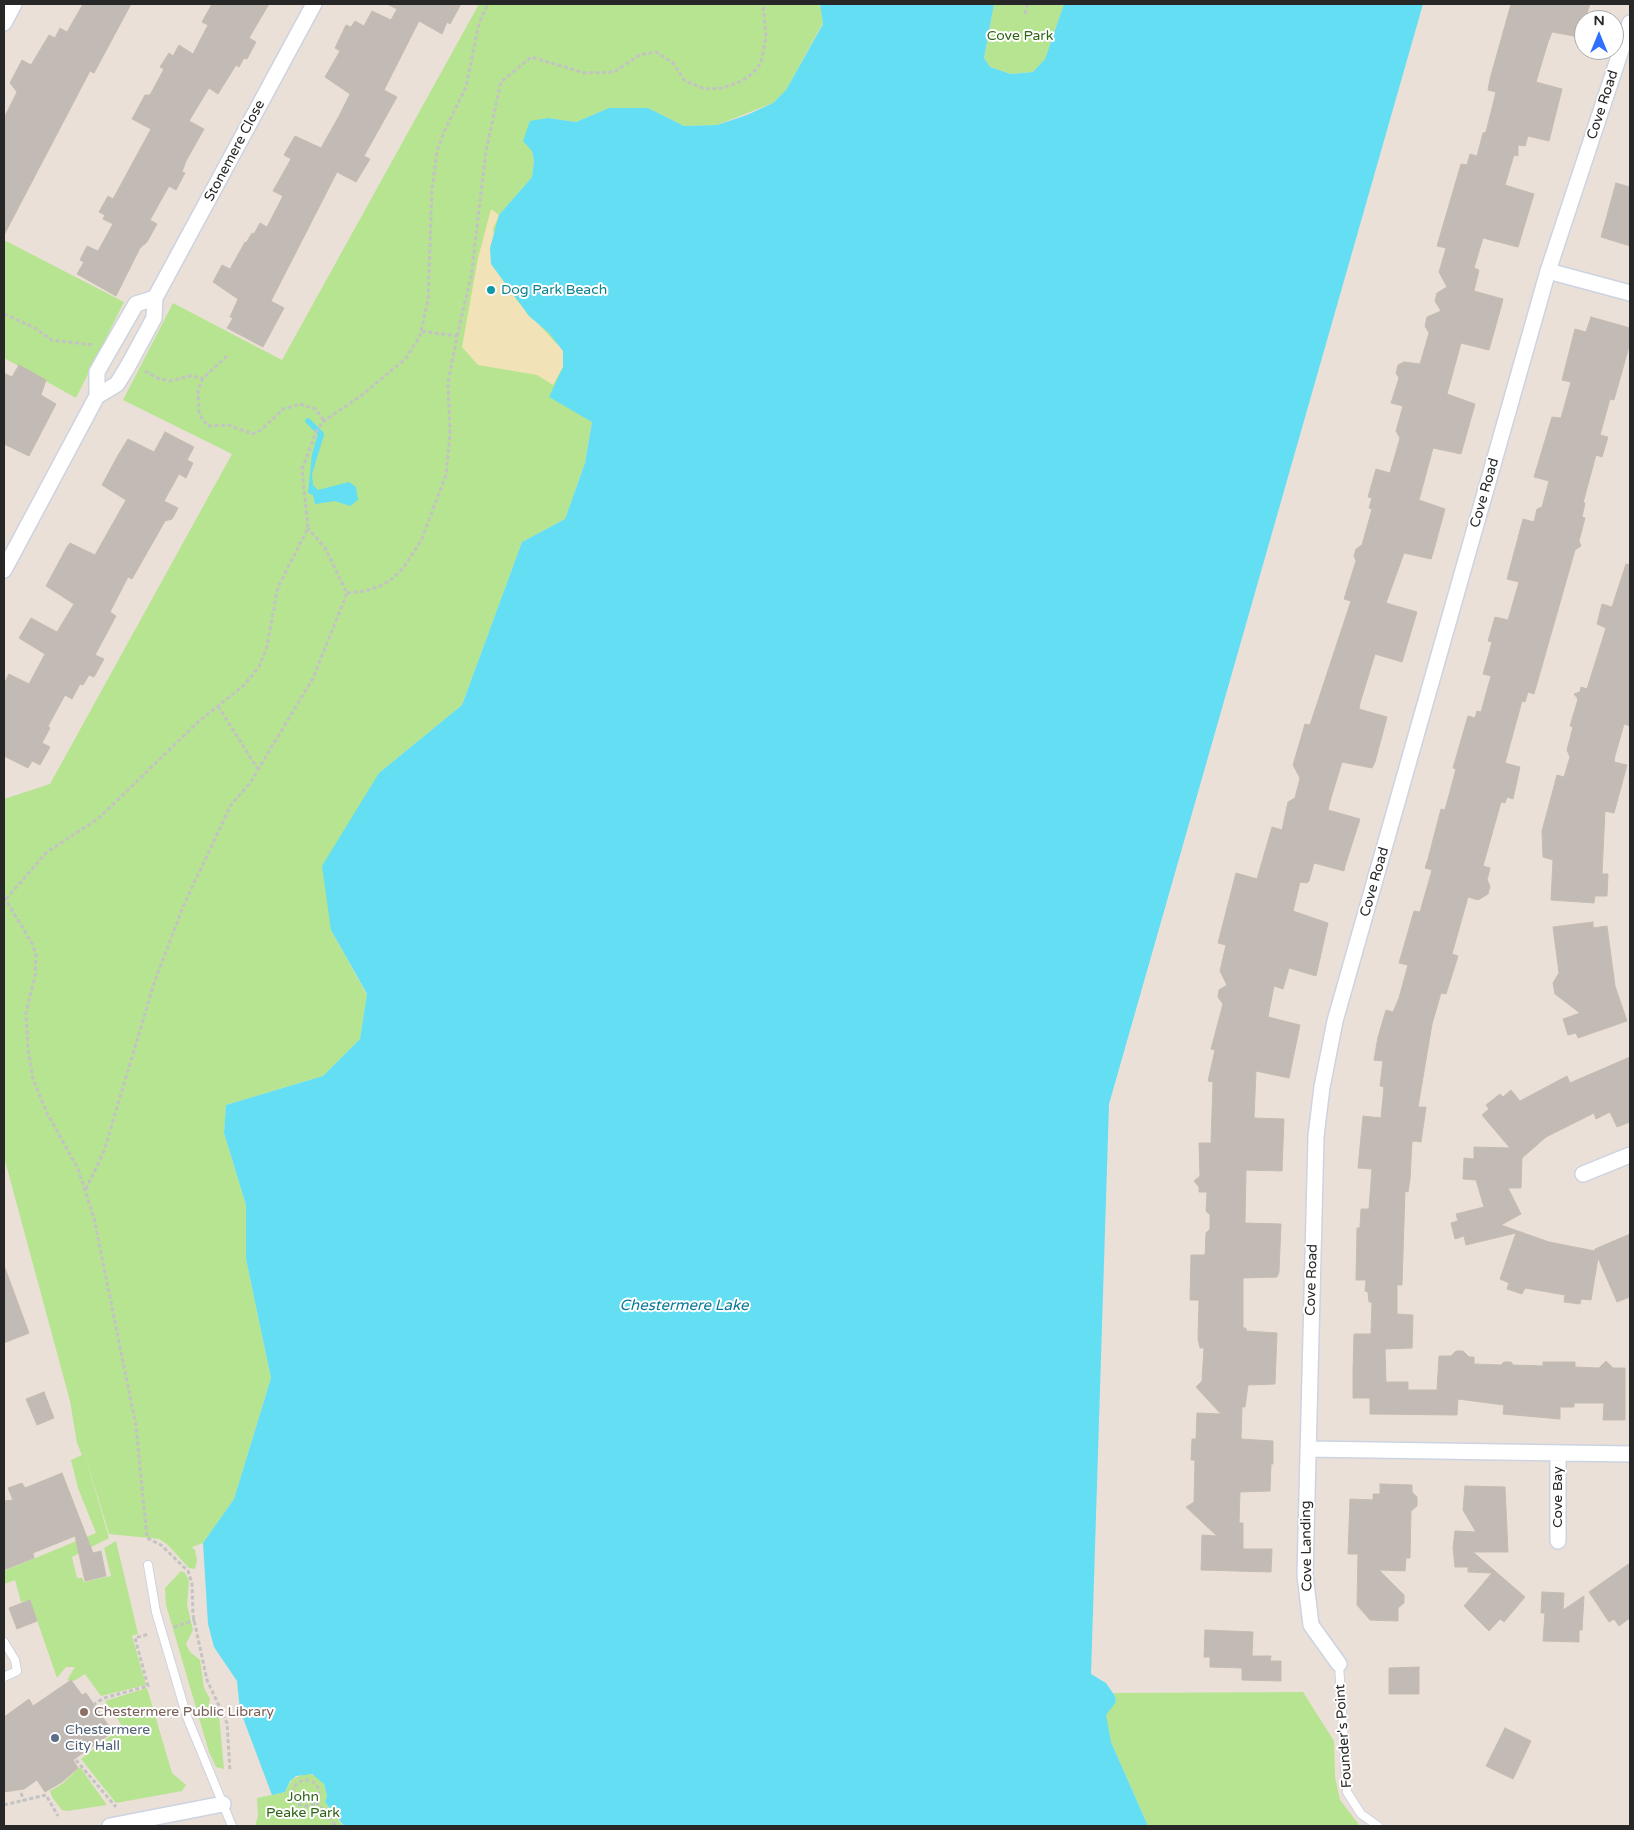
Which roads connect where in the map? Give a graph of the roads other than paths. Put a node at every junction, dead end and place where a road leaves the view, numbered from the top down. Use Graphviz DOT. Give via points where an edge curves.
graph roads {
  1 [pos="14,4"];
  2 [pos="314,4"];
  3 [pos="4,23"];
  4 [pos="1630,23"];
  5 [pos="1548,271"];
  6 [pos="1630,293"];
  7 [pos="155,298"];
  8 [pos="97,396"];
  9 [pos="4,570"];
  10 [pos="1630,1155"];
  11 [pos="1583,1174"];
  12 [pos="1308,1449"];
  13 [pos="1558,1453"];
  14 [pos="1630,1454"];
  15 [pos="1558,1541"];
  16 [pos="148,1566"];
  17 [pos="4,1642"];
  18 [pos="1339,1664"];
  19 [pos="4,1677"];
  20 [pos="223,1804"];
  21 [pos="110,1826"];
  22 [pos="232,1826"];
  23 [pos="1378,1826"];
  1 -- 3 [label="street"];
  2 -- 7 [label="street, Stonemere Close"];
  4 -- 5 [label="street, Cove Road"];
  5 -- 6 [label="street"];
  5 -- 12 [label="street, Cove Road" via="1336,1021 1322,1087 1317,1129"];
  7 -- 8 [label="street, Stonemere Close" via="154,318 118,384"];
  7 -- 8 [label="street" via="136,304 97,372"];
  8 -- 9 [label="street"];
  10 -- 11 [label="street"];
  12 -- 13 [label="street"];
  12 -- 18 [label="street, Cove Landing" via="1305,1575 1311,1625"];
  13 -- 14 [label="street"];
  13 -- 15 [label="street, Cove Bay"];
  16 -- 20 [label="lane" via="162,1631 187,1718"];
  17 -- 19 [label="lane" via="15,1660 17,1671"];
  18 -- 23 [label="lane, Founder's Point" via="1347,1792 1361,1814"];
  20 -- 21 [label="street"];
  20 -- 22 [label="lane"];
}
